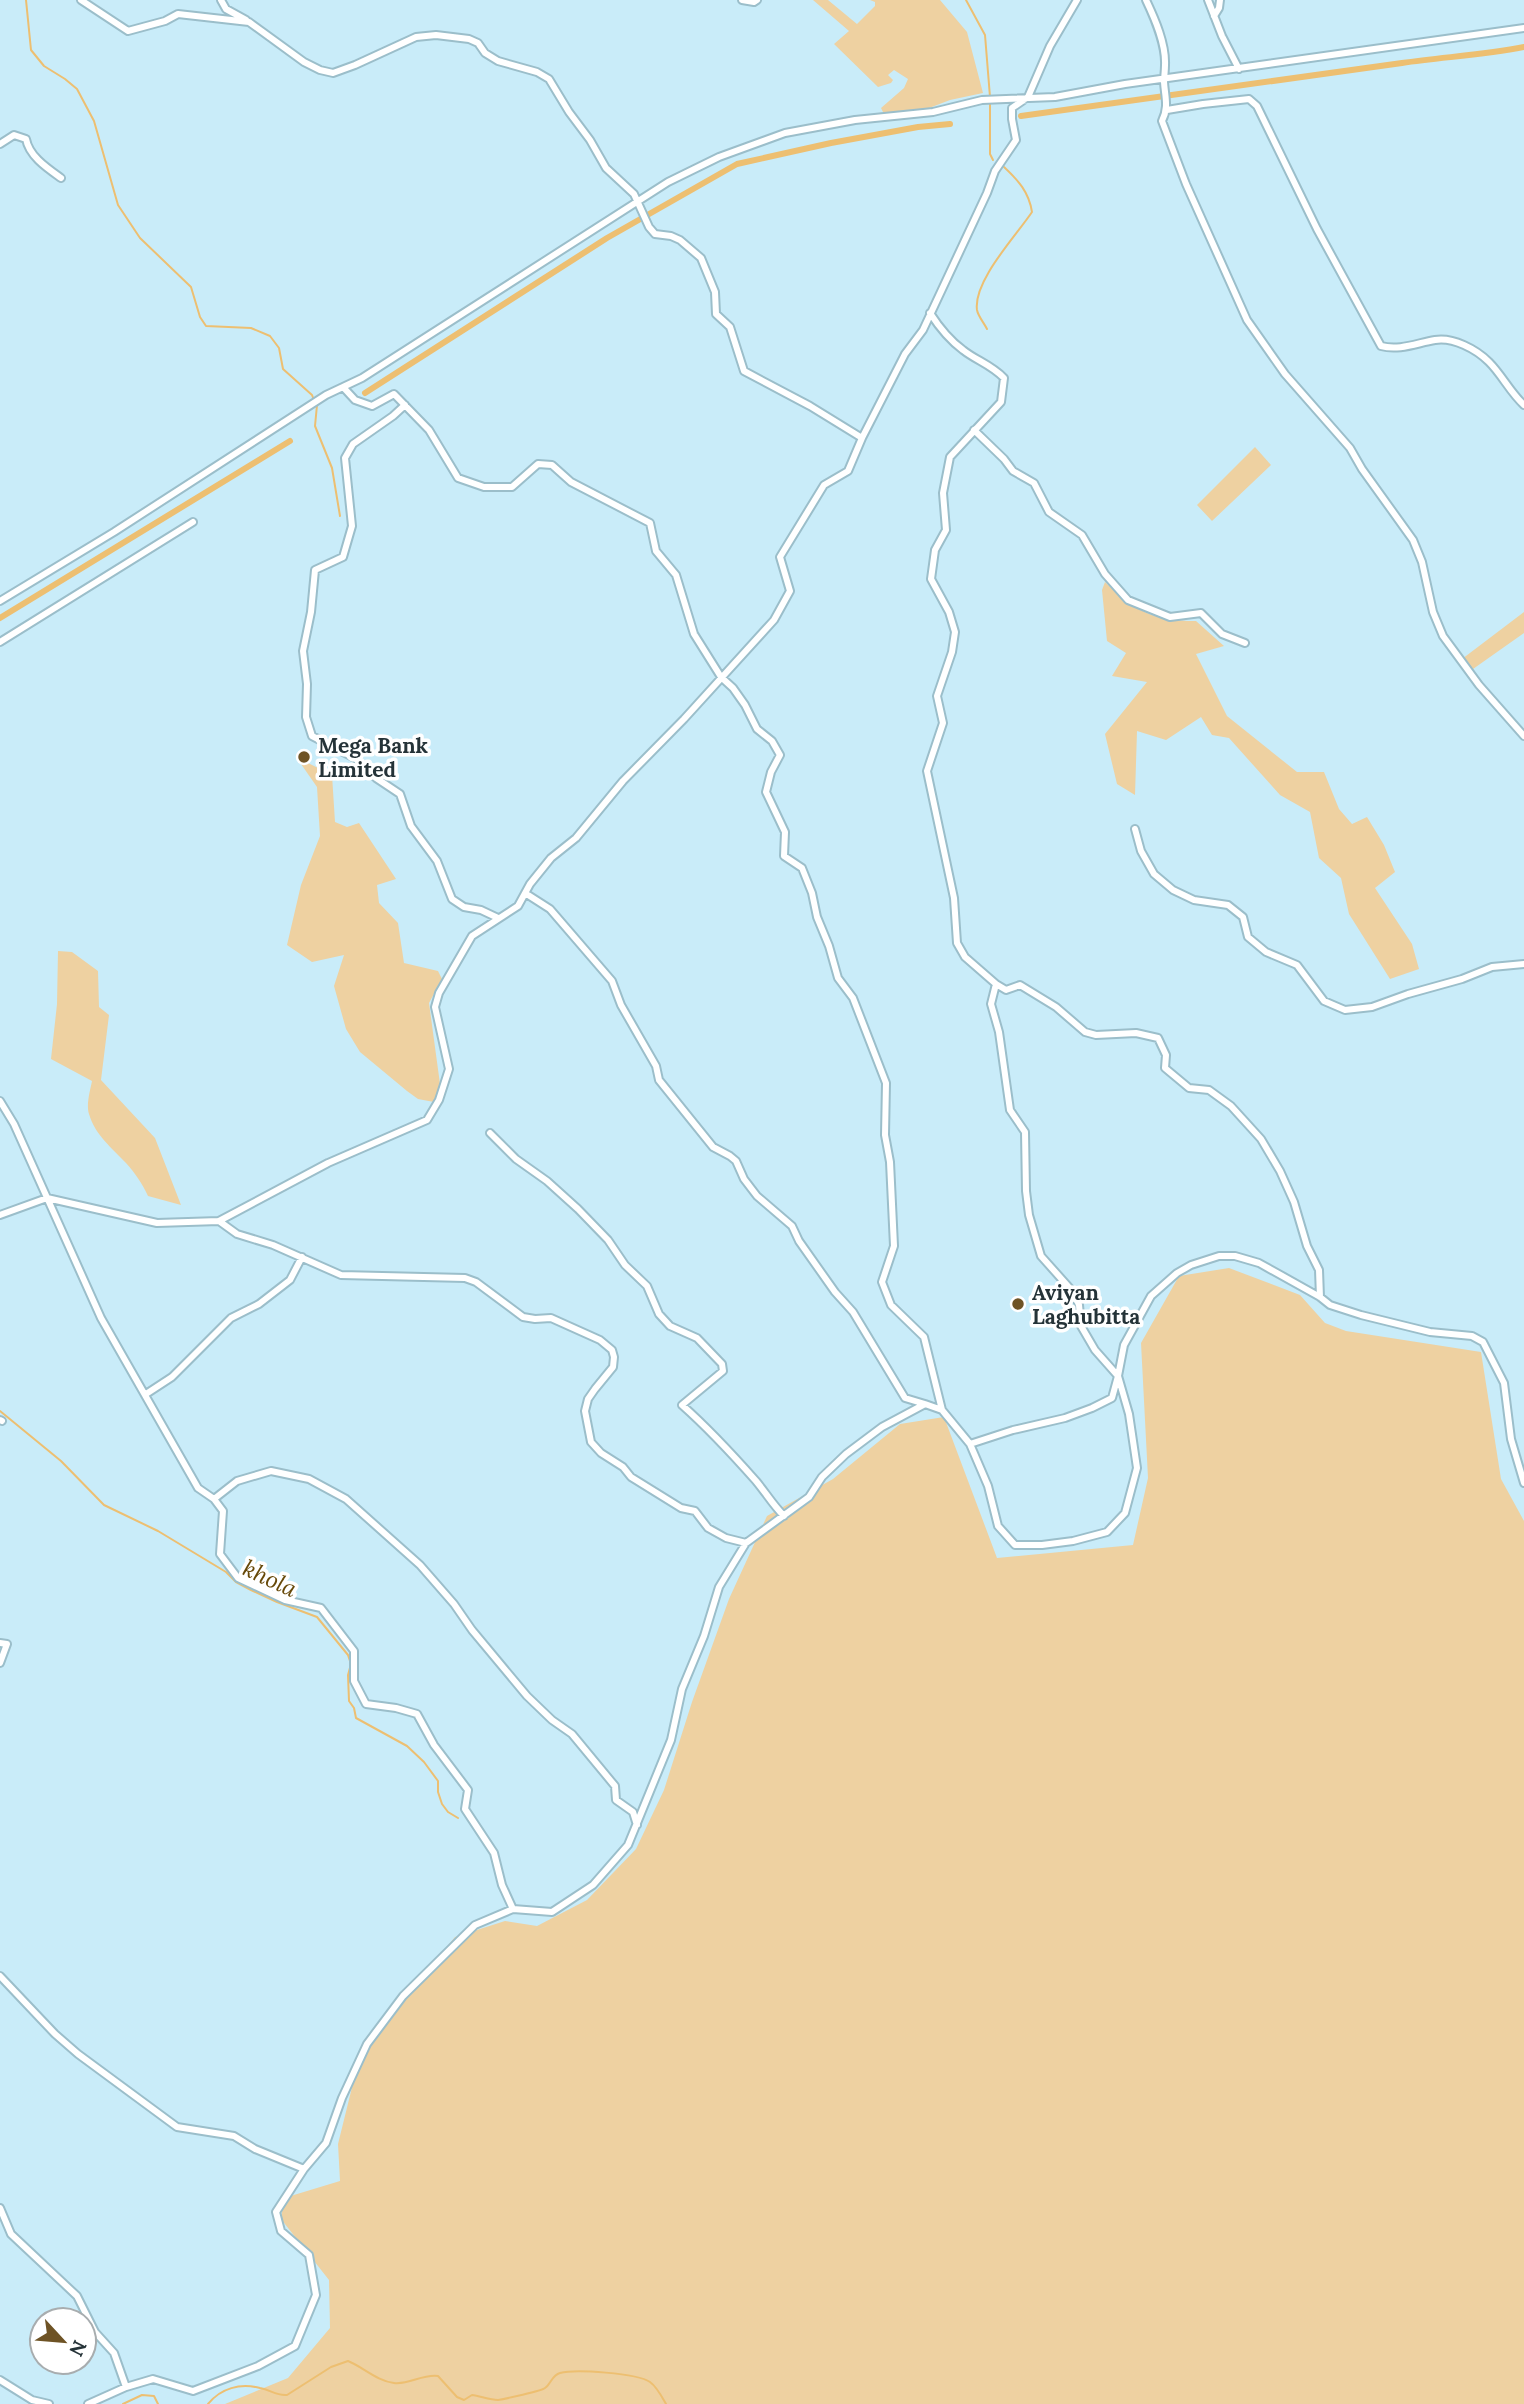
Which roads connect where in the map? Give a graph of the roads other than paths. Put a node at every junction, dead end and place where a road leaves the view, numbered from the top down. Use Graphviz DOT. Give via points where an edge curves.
graph roads {
  1 [pos="81,0"];
  2 [pos="221,0"];
  3 [pos="742,0"];
  4 [pos="757,0"];
  5 [pos="1077,0"];
  6 [pos="1146,0"];
  7 [pos="1208,0"];
  8 [pos="1220,0"];
  9 [pos="1214,16"];
  10 [pos="249,22"];
  11 [pos="1524,28"];
  12 [pos="1238,69"];
  13 [pos="1164,78"];
  14 [pos="1028,97"];
  15 [pos="1167,110"];
  16 [pos="0,144"];
  17 [pos="61,178"];
  18 [pos="637,203"];
  19 [pos="930,313"];
  20 [pos="343,387"];
  21 [pos="405,405"];
  22 [pos="1524,405"];
  23 [pos="974,430"];
  24 [pos="862,438"];
  25 [pos="193,522"];
  26 [pos="0,601"];
  27 [pos="0,642"];
  28 [pos="1245,643"];
  29 [pos="721,677"];
  30 [pos="1524,736"];
  31 [pos="1135,829"];
  32 [pos="525,893"];
  33 [pos="498,918"];
  34 [pos="1524,964"];
  35 [pos="996,984"];
  36 [pos="0,1101"];
  37 [pos="490,1133"];
  38 [pos="47,1198"];
  39 [pos="0,1215"];
  40 [pos="219,1222"];
  41 [pos="302,1257"];
  42 [pos="1320,1297"];
  43 [pos="1118,1376"];
  44 [pos="146,1394"];
  45 [pos="925,1404"];
  46 [pos="942,1410"];
  47 [pos="970,1444"];
  48 [pos="1524,1483"];
  49 [pos="214,1499"];
  50 [pos="784,1516"];
  51 [pos="746,1543"];
  52 [pos="0,1643"];
  53 [pos="0,1664"];
  54 [pos="637,1827"];
  55 [pos="513,1909"];
  56 [pos="0,1976"];
  57 [pos="304,2169"];
  58 [pos="0,2208"];
  59 [pos="0,2380"];
  60 [pos="126,2387"];
  61 [pos="49,2404"];
  62 [pos="88,2404"];
  1 -- 10 [label="street" via="128,31 178,15"];
  2 -- 10 [label="street" via="226,9"];
  3 -- 4 [label="street"];
  5 -- 14 [label="street"];
  6 -- 13 [label="street" via="1163,47"];
  7 -- 9 [label="street"];
  8 -- 9 [label="street"];
  9 -- 12 [label="street"];
  10 -- 18 [label="street" via="304,62 333,73 416,37 436,34 478,43 498,61 549,79 606,168 634,194"];
  11 -- 12 [label="street"];
  12 -- 13 [label="street"];
  13 -- 14 [label="street" via="1055,97"];
  13 -- 15 [label="street"];
  14 -- 18 [label="street" via="982,100 933,112 785,133 719,157"];
  14 -- 19 [label="street" via="1013,108 1016,139 995,171"];
  15 -- 22 [label="street" via="1250,99 1381,346 1393,349 1445,338 1465,345 1489,361"];
  15 -- 30 [label="street" via="1162,121 1170,143 1247,320 1285,374 1350,448 1413,540 1443,636"];
  16 -- 17 [label="street" via="14,135 26,139 28,149"];
  18 -- 20 [label="street"];
  18 -- 24 [label="street" via="655,234 680,240 701,258 715,292 716,314 730,327 744,371"];
  19 -- 23 [label="street" via="964,351 993,366 1003,377 1001,401"];
  19 -- 24 [label="street"];
  20 -- 21 [label="street" via="355,400 372,406 394,394"];
  20 -- 26 [label="street"];
  21 -- 29 [label="street" via="429,430 458,478 484,487 512,487 538,464 552,465 571,482 650,523 656,551 676,575 694,634"];
  21 -- 33 [label="street" via="353,444 345,458 352,526 343,557 315,570 303,651 306,717 312,736 355,758 400,794 411,826 438,860 452,899"];
  23 -- 28 [label="street" via="1013,471 1034,483 1049,512 1082,535 1105,574 1128,600 1170,617 1201,613 1222,634"];
  23 -- 35 [label="street" via="950,457 943,493 946,530 935,550 931,579 955,632 937,696 943,723 927,771 954,898 957,943 965,957"];
  24 -- 29 [label="street" via="848,471 824,485 780,557 790,591 774,620"];
  25 -- 27 [label="street"];
  29 -- 32 [label="street" via="576,838 551,858"];
  29 -- 46 [label="street" via="780,755 766,792 785,832 784,856 802,868 838,978 853,999 886,1083 884,1128 894,1246 882,1282 891,1305 924,1337"];
  31 -- 34 [label="street" via="1154,874 1172,890 1194,901 1228,905 1243,918 1248,937 1266,952 1297,965 1324,1001 1345,1010 1372,1007 1492,967"];
  32 -- 33 [label="street" via="518,906"];
  32 -- 45 [label="street" via="550,909 612,981 659,1080 713,1147 736,1161 757,1196 792,1226 853,1312 905,1398"];
  33 -- 40 [label="street" via="472,936 439,993 435,1007 449,1069 427,1120 328,1163"];
  35 -- 42 [label="street" via="1006,990 1020,985 1085,1032 1158,1038 1166,1055 1165,1068 1189,1088 1209,1090 1231,1106 1261,1139 1279,1171 1320,1270"];
  35 -- 43 [label="street" via="990,1004 999,1032 1010,1110 1025,1132 1029,1215 1041,1256 1074,1293 1081,1326"];
  36 -- 38 [label="street"];
  37 -- 50 [label="street" via="608,1240 647,1286 659,1314 670,1326 697,1338 722,1364 723,1371 713,1382 682,1405"];
  38 -- 39 [label="street"];
  38 -- 40 [label="street" via="156,1223"];
  38 -- 44 [label="street" via="101,1318"];
  40 -- 41 [label="street" via="237,1234"];
  41 -- 44 [label="street" via="290,1280 231,1318 172,1377"];
  41 -- 51 [label="street" via="341,1275 476,1282 523,1317 551,1318 600,1340 614,1357 612,1367 588,1399 585,1411 591,1442 631,1476 681,1508 695,1511 708,1528"];
  42 -- 43 [label="street" via="1259,1263 1235,1256 1191,1265 1151,1296 1124,1345"];
  42 -- 48 [label="street" via="1330,1306 1361,1315 1483,1342 1504,1383 1511,1438"];
  43 -- 47 [label="street" via="1112,1398 1092,1408"];
  43 -- 47 [label="street" via="1137,1468 1125,1513 1108,1532 1052,1544 1014,1545 999,1526"];
  44 -- 49 [label="street" via="198,1488"];
  45 -- 46 [label="street"];
  45 -- 50 [label="street" via="846,1454 809,1497"];
  46 -- 47 [label="street"];
  49 -- 54 [label="street" via="237,1481 271,1471 309,1479 346,1499 420,1565 527,1696 572,1734 615,1786 616,1800 633,1812"];
  49 -- 55 [label="street" via="223,1511 220,1554 238,1577 285,1600 321,1608 354,1651 354,1681 366,1704 417,1714 468,1790 465,1809 495,1853"];
  50 -- 51 [label="street"];
  51 -- 54 [label="street" via="719,1587 682,1689 671,1740"];
  52 -- 53 [label="street" via="7,1644"];
  54 -- 55 [label="street" via="628,1845 593,1885 552,1912"];
  55 -- 57 [label="street" via="475,1925 402,1996 367,2044 326,2143"];
  56 -- 57 [label="street" via="78,2054 177,2127 234,2136"];
  57 -- 60 [label="street" via="275,2212 281,2231 309,2255 316,2295 295,2346 193,2391 153,2379"];
  58 -- 60 [label="street" via="11,2234 77,2296 94,2332 114,2353"];
  59 -- 61 [label="street" via="32,2400"];
  60 -- 62 [label="street"];
}
